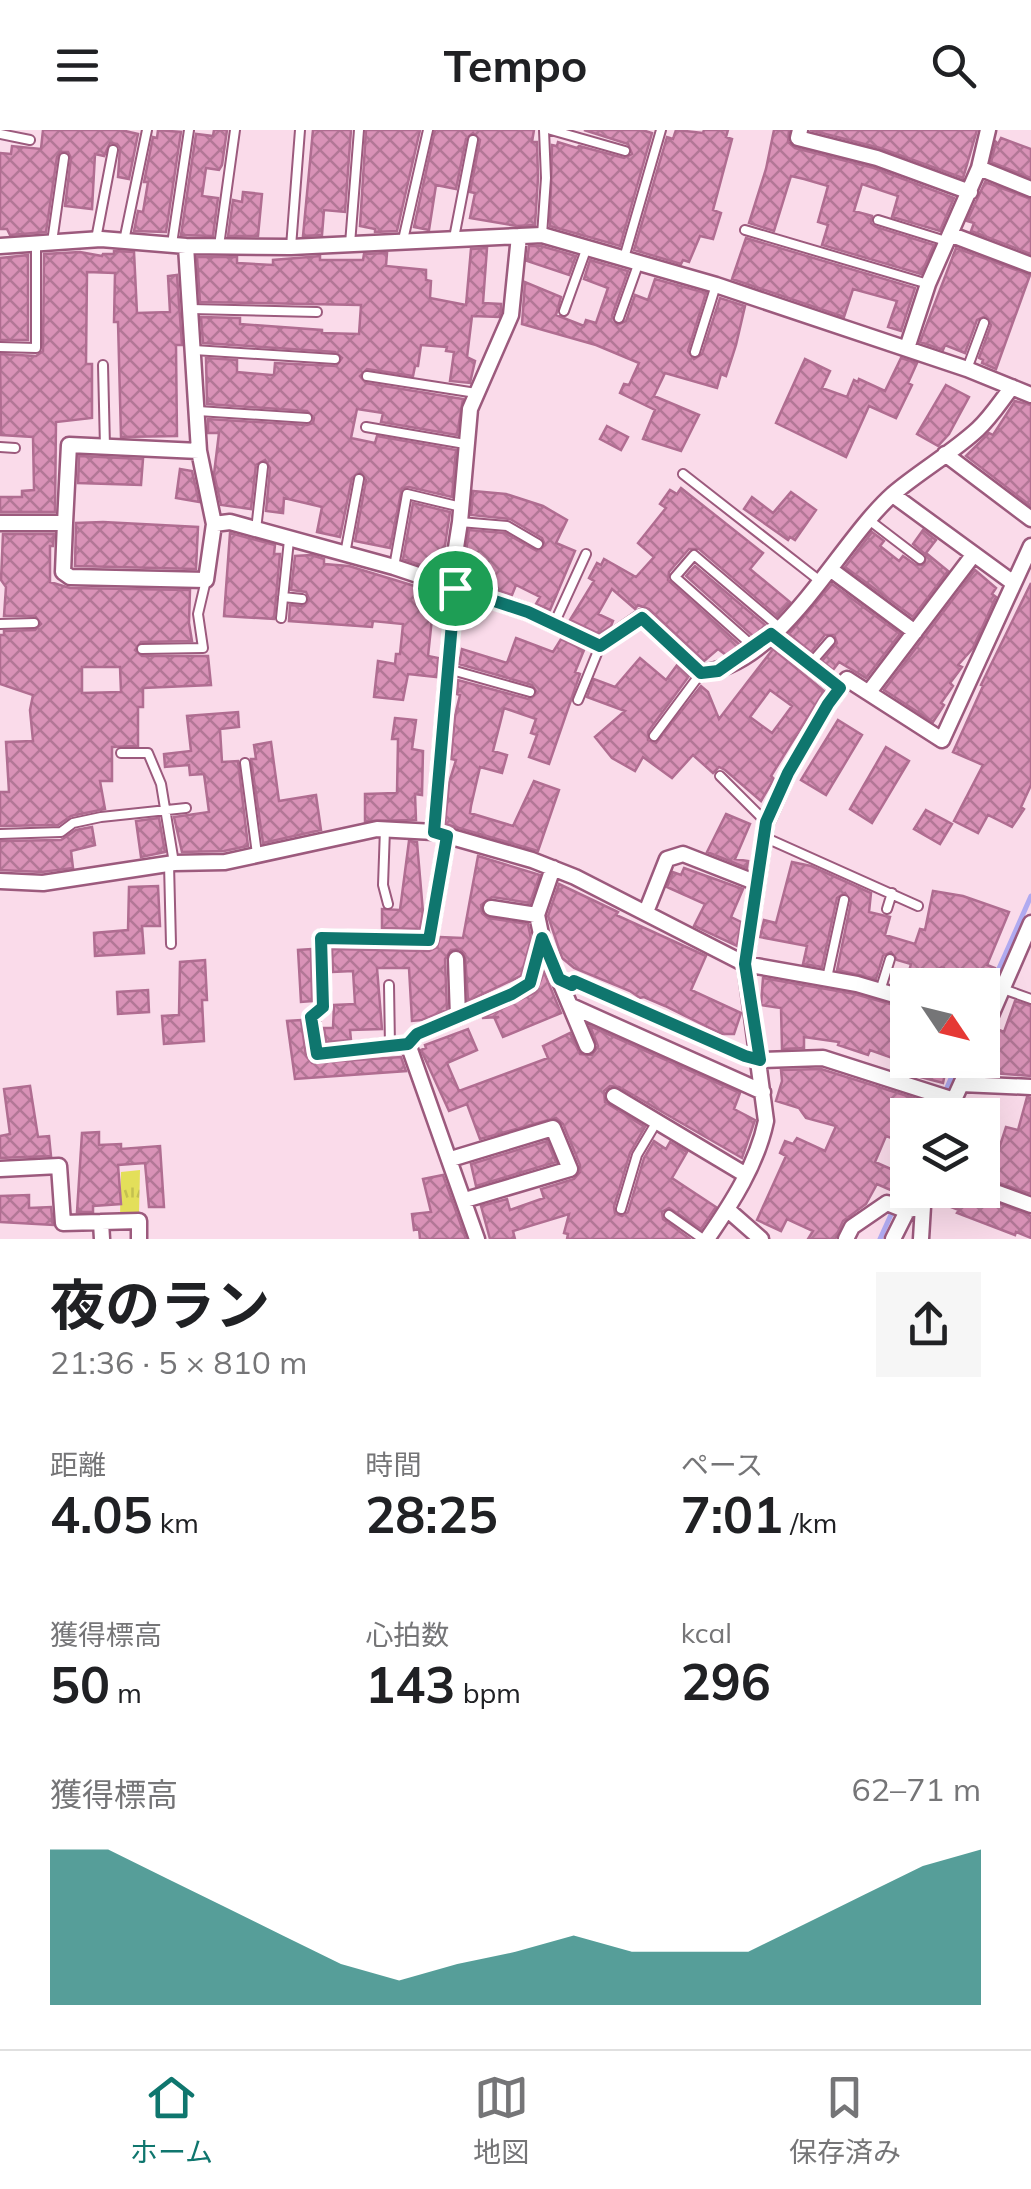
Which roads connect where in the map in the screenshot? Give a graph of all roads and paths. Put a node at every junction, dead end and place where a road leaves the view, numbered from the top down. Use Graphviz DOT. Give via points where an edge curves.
graph roads {
  1 [pos="146,130"];
  2 [pos="189,130"];
  3 [pos="236,130"];
  4 [pos="300,130"];
  5 [pos="359,130"];
  6 [pos="428,130"];
  7 [pos="547,130"];
  8 [pos="661,130"];
  9 [pos="800,130"];
  10 [pos="988,130"];
  11 [pos="0,134"];
  12 [pos="30,140"];
  13 [pos="473,140"];
  14 [pos="114,150"];
  15 [pos="625,151"];
  16 [pos="64,158"];
  17 [pos="979,168"];
  18 [pos="1031,189"];
  19 [pos="970,192"];
  20 [pos="878,220"];
  21 [pos="745,230"];
  22 [pos="542,235"];
  23 [pos="519,236"];
  24 [pos="454,238"];
  25 [pos="950,238"];
  26 [pos="96,240"];
  27 [pos="403,240"];
  28 [pos="124,241"];
  29 [pos="36,242"];
  30 [pos="52,242"];
  31 [pos="350,244"];
  32 [pos="0,246"];
  33 [pos="179,246"];
  34 [pos="219,246"];
  35 [pos="292,247"];
  36 [pos="587,247"];
  37 [pos="632,260"];
  38 [pos="1031,265"];
  39 [pos="928,284"];
  40 [pos="716,285"];
  41 [pos="191,310"];
  42 [pos="564,311"];
  43 [pos="318,312"];
  44 [pos="619,318"];
  45 [pos="984,323"];
  46 [pos="0,348"];
  47 [pos="907,348"];
  48 [pos="194,350"];
  49 [pos="695,352"];
  50 [pos="335,359"];
  51 [pos="103,365"];
  52 [pos="967,368"];
  53 [pos="366,376"];
  54 [pos="1012,387"];
  55 [pos="476,394"];
  56 [pos="1031,394"];
  57 [pos="198,411"];
  58 [pos="307,418"];
  59 [pos="366,427"];
  60 [pos="466,444"];
  61 [pos="0,447"];
  62 [pos="106,447"];
  63 [pos="15,448"];
  64 [pos="199,451"];
  65 [pos="945,454"];
  66 [pos="263,467"];
  67 [pos="683,474"];
  68 [pos="359,480"];
  69 [pos="892,495"];
  70 [pos="460,515"];
  71 [pos="1031,519"];
  72 [pos="869,520"];
  73 [pos="0,522"];
  74 [pos="65,523"];
  75 [pos="214,524"];
  76 [pos="256,530"];
  77 [pos="289,540"];
  78 [pos="538,544"];
  79 [pos="1031,546"];
  80 [pos="345,554"];
  81 [pos="586,554"];
  82 [pos="974,554"];
  83 [pos="920,559"];
  84 [pos="394,568"];
  85 [pos="825,575"];
  86 [pos="206,580"];
  87 [pos="1012,582"];
  88 [pos="452,587"];
  89 [pos="283,597"];
  90 [pos="302,599"];
  91 [pos="281,618"];
  92 [pos="34,623"];
  93 [pos="0,624"];
  94 [pos="554,624"];
  95 [pos="775,631"];
  96 [pos="915,632"];
  97 [pos="830,641"];
  98 [pos="600,646"];
  99 [pos="755,648"];
  100 [pos="142,650"];
  101 [pos="809,664"];
  102 [pos="446,668"];
  103 [pos="701,673"];
  104 [pos="840,688"];
  105 [pos="530,692"];
  106 [pos="870,692"];
  107 [pos="578,700"];
  108 [pos="654,736"];
  109 [pos="121,753"];
  110 [pos="245,763"];
  111 [pos="720,776"];
  112 [pos="166,808"];
  113 [pos="186,808"];
  114 [pos="385,830"];
  115 [pos="765,830"];
  116 [pos="0,834"];
  117 [pos="440,834"];
  118 [pos="257,854"];
  119 [pos="172,863"];
  120 [pos="553,868"];
  121 [pos="0,881"];
  122 [pos="756,884"];
  123 [pos="892,894"];
  124 [pos="844,900"];
  125 [pos="388,904"];
  126 [pos="918,906"];
  127 [pos="491,908"];
  128 [pos="887,909"];
  129 [pos="646,912"];
  130 [pos="537,915"];
  131 [pos="1031,923"];
  132 [pos="542,938"];
  133 [pos="171,944"];
  134 [pos="456,959"];
  135 [pos="890,959"];
  136 [pos="745,964"];
  137 [pos="826,978"];
  138 [pos="559,979"];
  139 [pos="389,986"];
  140 [pos="1003,989"];
  141 [pos="880,990"];
  142 [pos="890,993"];
  143 [pos="1000,995"];
  144 [pos="1031,998"];
  145 [pos="571,1006"];
  146 [pos="458,1017"];
  147 [pos="408,1044"];
  148 [pos="390,1046"];
  149 [pos="588,1046"];
  150 [pos="760,1060"];
  151 [pos="964,1078"];
  152 [pos="961,1084"];
  153 [pos="1031,1087"];
  154 [pos="763,1092"];
  155 [pos="614,1096"];
  156 [pos="948,1098"];
  157 [pos="955,1098"];
  158 [pos="656,1123"];
  159 [pos="451,1159"];
  160 [pos="0,1169"];
  161 [pos="746,1175"];
  162 [pos="1000,1194"];
  163 [pos="465,1200"];
  164 [pos="1031,1206"];
  165 [pos="912,1208"];
  166 [pos="923,1208"];
  167 [pos="621,1209"];
  168 [pos="728,1210"];
  169 [pos="908,1212"];
  170 [pos="669,1215"];
  171 [pos="101,1222"];
  172 [pos="102,1239"];
  173 [pos="139,1239"];
  174 [pos="477,1239"];
  175 [pos="705,1239"];
  176 [pos="761,1239"];
  177 [pos="846,1239"];
  178 [pos="893,1239"];
  179 [pos="921,1239"];
  1 -- 28 [label="lane"];
  2 -- 33 [label="lane"];
  3 -- 34 [label="lane"];
  4 -- 35 [label="lane"];
  5 -- 31 [label="lane"];
  6 -- 27 [label="lane"];
  7 -- 15 [label="lane"];
  7 -- 22 [label="lane"];
  8 -- 37 [label="lane"];
  9 -- 19 [label="street" via="798,138"];
  10 -- 17 [label="street"];
  11 -- 12 [label="lane"];
  13 -- 24 [label="lane"];
  14 -- 26 [label="lane"];
  16 -- 30 [label="lane"];
  17 -- 18 [label="street"];
  17 -- 19 [label="street"];
  19 -- 25 [label="street"];
  20 -- 25 [label="lane"];
  21 -- 39 [label="lane"];
  22 -- 23 [label="street"];
  22 -- 36 [label="street"];
  23 -- 24 [label="street"];
  23 -- 55 [label="street" via="511,314"];
  24 -- 27 [label="street"];
  25 -- 38 [label="street"];
  25 -- 39 [label="street"];
  26 -- 28 [label="street"];
  26 -- 30 [label="street"];
  27 -- 31 [label="street"];
  28 -- 33 [label="street"];
  29 -- 30 [label="street"];
  29 -- 32 [label="street"];
  29 -- 46 [label="lane" via="36,348"];
  31 -- 35 [label="street"];
  33 -- 34 [label="street"];
  33 -- 41 [label="street"];
  34 -- 35 [label="street"];
  36 -- 37 [label="street"];
  36 -- 42 [label="lane"];
  37 -- 40 [label="street"];
  37 -- 44 [label="lane"];
  39 -- 47 [label="street"];
  40 -- 47 [label="street"];
  40 -- 49 [label="lane"];
  41 -- 43 [label="lane"];
  41 -- 48 [label="street"];
  45 -- 52 [label="lane"];
  47 -- 52 [label="street"];
  48 -- 50 [label="lane"];
  48 -- 57 [label="street"];
  51 -- 62 [label="lane"];
  52 -- 54 [label="street"];
  53 -- 55 [label="lane"];
  54 -- 56 [label="street"];
  54 -- 65 [label="street" via="980,427"];
  55 -- 60 [label="street"];
  57 -- 58 [label="lane"];
  57 -- 64 [label="street"];
  59 -- 60 [label="lane"];
  60 -- 70 [label="street"];
  61 -- 63 [label="lane"];
  62 -- 64 [label="street"];
  62 -- 74 [label="street" via="70,445"];
  64 -- 75 [label="street"];
  65 -- 69 [label="street"];
  65 -- 71 [label="street"];
  66 -- 76 [label="lane"];
  67 -- 85 [label="lane"];
  68 -- 80 [label="lane"];
  69 -- 72 [label="street"];
  69 -- 82 [label="street"];
  70 -- 78 [label="lane" via="507,526"];
  70 -- 84 [label="lane" via="407,494"];
  70 -- 88 [label="street"];
  72 -- 83 [label="lane"];
  72 -- 85 [label="street"];
  73 -- 74 [label="street"];
  74 -- 86 [label="street" via="63,572 70,576"];
  75 -- 76 [label="street"];
  75 -- 86 [label="street"];
  76 -- 77 [label="street"];
  77 -- 80 [label="street"];
  77 -- 89 [label="lane"];
  79 -- 87 [label="street"];
  80 -- 84 [label="street"];
  81 -- 94 [label="lane"];
  82 -- 87 [label="street"];
  82 -- 96 [label="street"];
  84 -- 88 [label="street"];
  85 -- 95 [label="street"];
  85 -- 96 [label="street"];
  86 -- 100 [label="lane" via="198,614 203,648"];
  87 -- 106 [label="street" via="942,740"];
  88 -- 94 [label="street"];
  88 -- 102 [label="street"];
  89 -- 90 [label="lane"];
  89 -- 91 [label="lane"];
  92 -- 93 [label="lane"];
  94 -- 98 [label="street"];
  95 -- 99 [label="street"];
  95 -- 99 [label="lane" via="694,554 675,578"];
  95 -- 101 [label="street"];
  96 -- 106 [label="street"];
  97 -- 101 [label="lane"];
  98 -- 103 [label="street" via="642,618"];
  98 -- 107 [label="lane"];
  99 -- 103 [label="street" via="718,671"];
  101 -- 104 [label="street"];
  102 -- 105 [label="lane"];
  102 -- 117 [label="street"];
  103 -- 108 [label="lane"];
  104 -- 106 [label="street" via="847,679"];
  104 -- 115 [label="street" via="788,773"];
  109 -- 112 [label="lane" via="148,753"];
  110 -- 118 [label="lane"];
  111 -- 115 [label="lane"];
  112 -- 113 [label="lane"];
  112 -- 116 [label="lane" via="72,823 61,832"];
  112 -- 119 [label="lane"];
  114 -- 117 [label="street"];
  114 -- 118 [label="street"];
  114 -- 125 [label="lane"];
  115 -- 122 [label="street"];
  115 -- 123 [label="lane"];
  117 -- 120 [label="street"];
  117 -- 148 [label="street" via="429,940 321,938 323,1007 311,1017 317,1054"];
  118 -- 119 [label="street"];
  119 -- 121 [label="street" via="43,883"];
  119 -- 133 [label="lane"];
  120 -- 129 [label="street"];
  120 -- 130 [label="street"];
  122 -- 129 [label="street" via="684,854 667,860"];
  122 -- 136 [label="street"];
  123 -- 126 [label="lane"];
  123 -- 128 [label="lane"];
  124 -- 137 [label="lane"];
  127 -- 130 [label="street"];
  129 -- 136 [label="street"];
  130 -- 132 [label="street"];
  131 -- 140 [label="street"];
  132 -- 138 [label="street"];
  132 -- 146 [label="street" via="530,983"];
  134 -- 146 [label="street"];
  135 -- 141 [label="lane"];
  136 -- 137 [label="street"];
  136 -- 150 [label="street"];
  137 -- 141 [label="street"];
  138 -- 145 [label="street"];
  138 -- 150 [label="lane"];
  139 -- 148 [label="lane"];
  140 -- 143 [label="street"];
  140 -- 144 [label="lane"];
  141 -- 142 [label="street"];
  145 -- 149 [label="street"];
  145 -- 154 [label="street"];
  146 -- 147 [label="street"];
  147 -- 148 [label="street"];
  147 -- 159 [label="street"];
  150 -- 154 [label="street"];
  150 -- 156 [label="street" via="823,1058"];
  151 -- 152 [label="street"];
  152 -- 153 [label="street"];
  152 -- 157 [label="street"];
  154 -- 161 [label="street" via="764,1132"];
  155 -- 158 [label="street"];
  158 -- 161 [label="street"];
  158 -- 167 [label="lane" via="637,1155"];
  159 -- 163 [label="street"];
  159 -- 163 [label="street" via="553,1128 570,1169"];
  160 -- 171 [label="street" via="59,1166 62,1223"];
  161 -- 168 [label="street"];
  162 -- 164 [label="street"];
  163 -- 174 [label="street"];
  165 -- 169 [label="street"];
  166 -- 179 [label="street"];
  168 -- 175 [label="street"];
  168 -- 176 [label="street"];
  169 -- 177 [label="street" via="887,1203 852,1227"];
  169 -- 178 [label="street"];
  170 -- 175 [label="lane"];
  171 -- 172 [label="street"];
  171 -- 173 [label="street" via="139,1221"];
}
